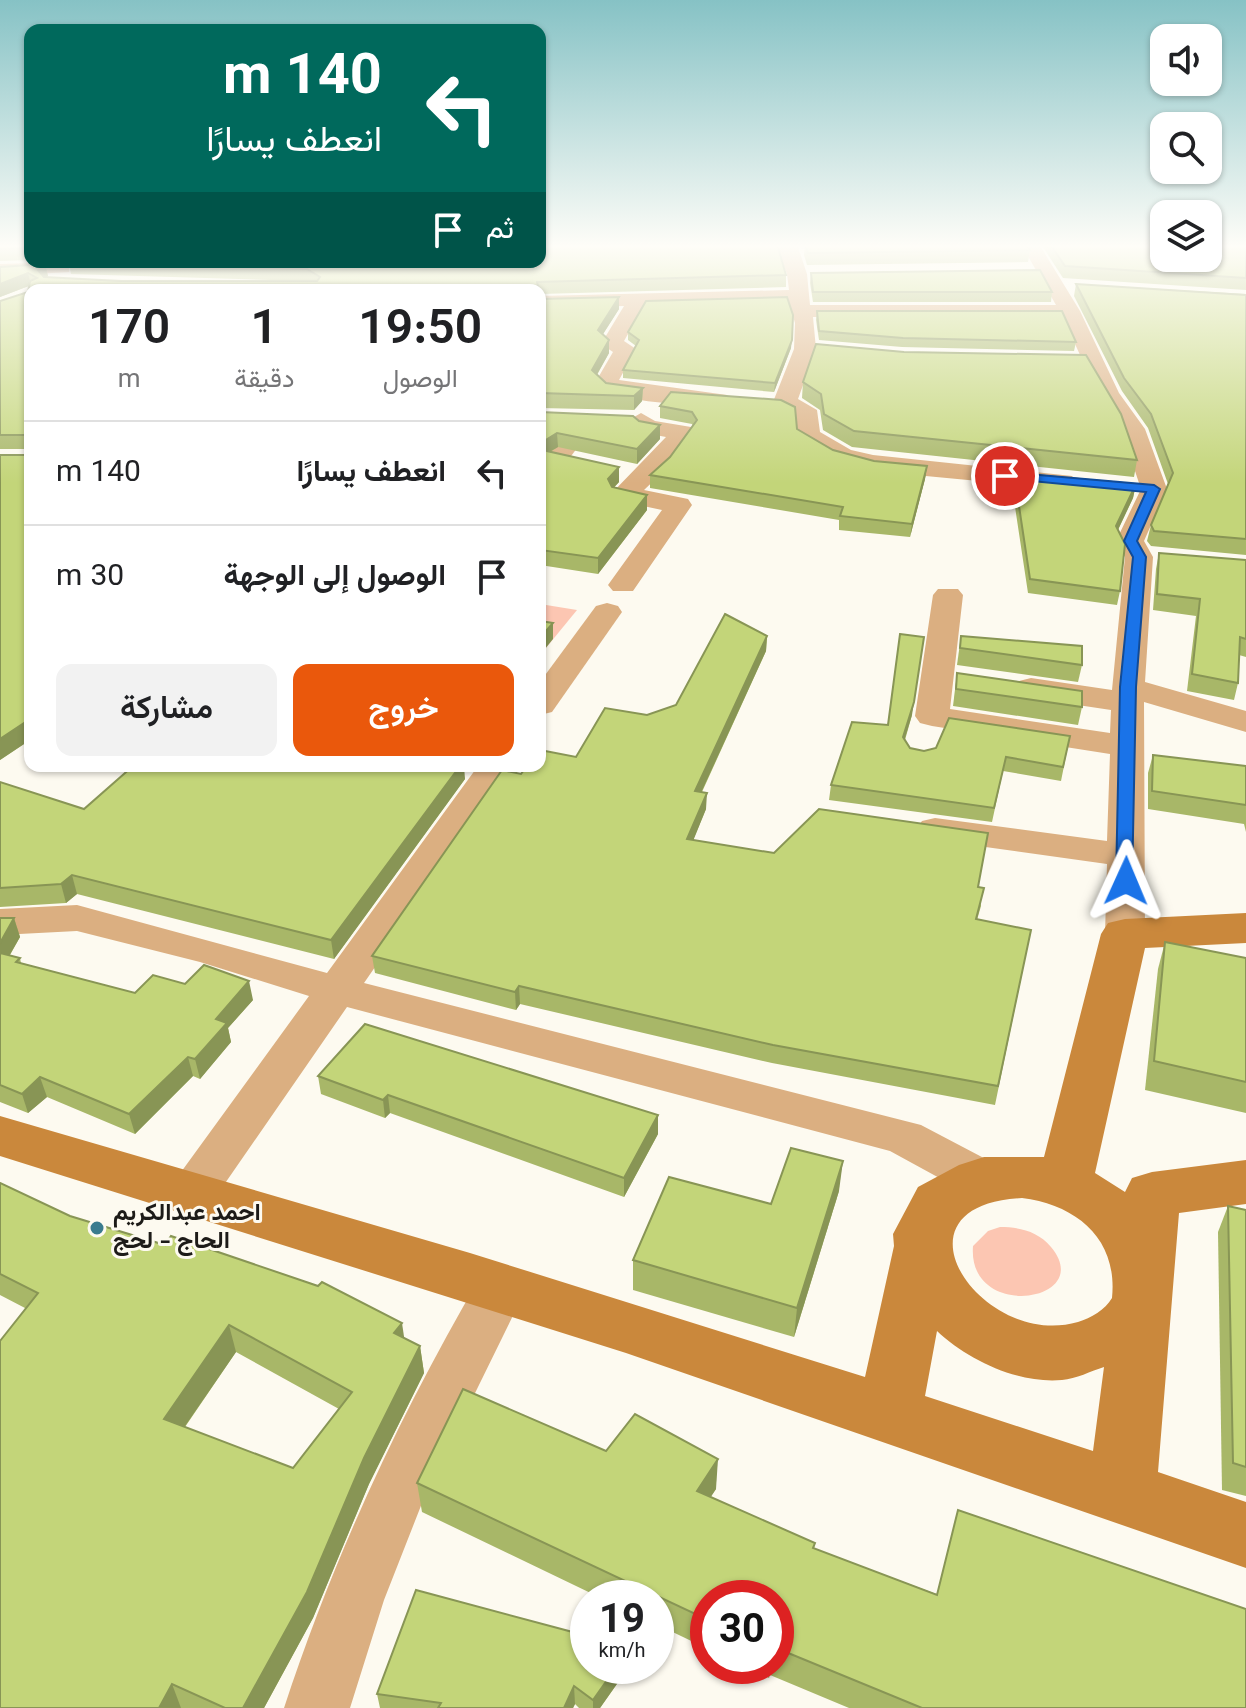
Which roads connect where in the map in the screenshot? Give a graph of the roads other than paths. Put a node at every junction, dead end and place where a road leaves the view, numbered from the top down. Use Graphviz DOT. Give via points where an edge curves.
graph roads {
  1 [pos="624,324"];
  2 [pos="805,324"];
  3 [pos="1078,324"];
  4 [pos="805,349"];
  5 [pos="833,351"];
  6 [pos="1065,360"];
  7 [pos="1095,361"];
  8 [pos="666,395"];
  9 [pos="763,402"];
  10 [pos="555,418"];
  11 [pos="612,419"];
  12 [pos="557,458"];
  13 [pos="586,464"];
  14 [pos="615,470"];
  15 [pos="546,473"];
  16 [pos="644,476"];
  17 [pos="1090,483"];
  18 [pos="1122,486"];
  19 [pos="1154,489"];
  20 [pos="1139,557"];
  21 [pos="1170,559"];
  22 [pos="948,595"];
  23 [pos="969,680"];
  24 [pos="1128,695"];
  25 [pos="546,696"];
  26 [pos="932,716"];
  27 [pos="1246,722"];
  28 [pos="1127,746"];
  29 [pos="921,752"];
  30 [pos="492,772"];
  31 [pos="905,824"];
  32 [pos="1126,855"];
  33 [pos="0,922"];
  34 [pos="1246,928"];
  35 [pos="1125,934"];
  36 [pos="336,990"];
  37 [pos="0,1136"];
  38 [pos="982,1179"];
  39 [pos="1246,1182"];
  40 [pos="1065,1183"];
  41 [pos="193,1192"];
  42 [pos="921,1251"];
  43 [pos="1144,1286"];
  44 [pos="500,1289"];
  45 [pos="890,1412"];
  46 [pos="1122,1492"];
  47 [pos="1246,1535"];
  48 [pos="317,1708"];
  1 -- 8 [label="street" via="612,344 625,349 606,383 614,389"];
  2 -- 4 [label="street"];
  3 -- 7 [label="street"];
  4 -- 5 [label="street"];
  4 -- 9 [label="street"];
  6 -- 7 [label="street"];
  7 -- 19 [label="street" via="1108,393 1133,429"];
  8 -- 9 [label="street"];
  8 -- 11 [label="street"];
  9 -- 17 [label="street" via="809,415 808,435 842,455 873,463"];
  10 -- 11 [label="street"];
  11 -- 12 [label="street"];
  11 -- 16 [label="street" via="682,432"];
  12 -- 13 [label="street"];
  12 -- 15 [label="street"];
  14 -- 16 [label="street"];
  16 -- 25 [label="street" via="624,494 679,505"];
  18 -- 19 [label="street"];
  19 -- 20 [label="street" via="1130,541"];
  20 -- 21 [label="street"];
  20 -- 24 [label="street"];
  22 -- 23 [label="street"];
  23 -- 24 [label="street"];
  23 -- 26 [label="street"];
  24 -- 27 [label="street"];
  24 -- 28 [label="street"];
  26 -- 28 [label="street"];
  26 -- 29 [label="street"];
  28 -- 32 [label="street"];
  30 -- 36 [label="street"];
  31 -- 32 [label="street"];
  32 -- 35 [label="street"];
  33 -- 36 [label="street" via="77,918"];
  34 -- 35 [label="street"];
  35 -- 40 [label="street"];
  36 -- 38 [label="street" via="904,1137"];
  36 -- 41 [label="street"];
  37 -- 41 [label="street"];
  38 -- 40 [label="street" via="1022,1176"];
  38 -- 42 [label="street" via="949,1193 927,1218"];
  39 -- 43 [label="street" via="1152,1194"];
  40 -- 43 [label="street" via="1100,1205 1130,1235"];
  41 -- 44 [label="street"];
  42 -- 43 [label="street" via="931,1286 958,1318 999,1343 1044,1354 1088,1350 1123,1331"];
  42 -- 45 [label="street"];
  43 -- 46 [label="street"];
  44 -- 45 [label="street"];
  44 -- 48 [label="street" via="419,1440 336,1643"];
  45 -- 46 [label="street"];
  46 -- 47 [label="street"];
}
